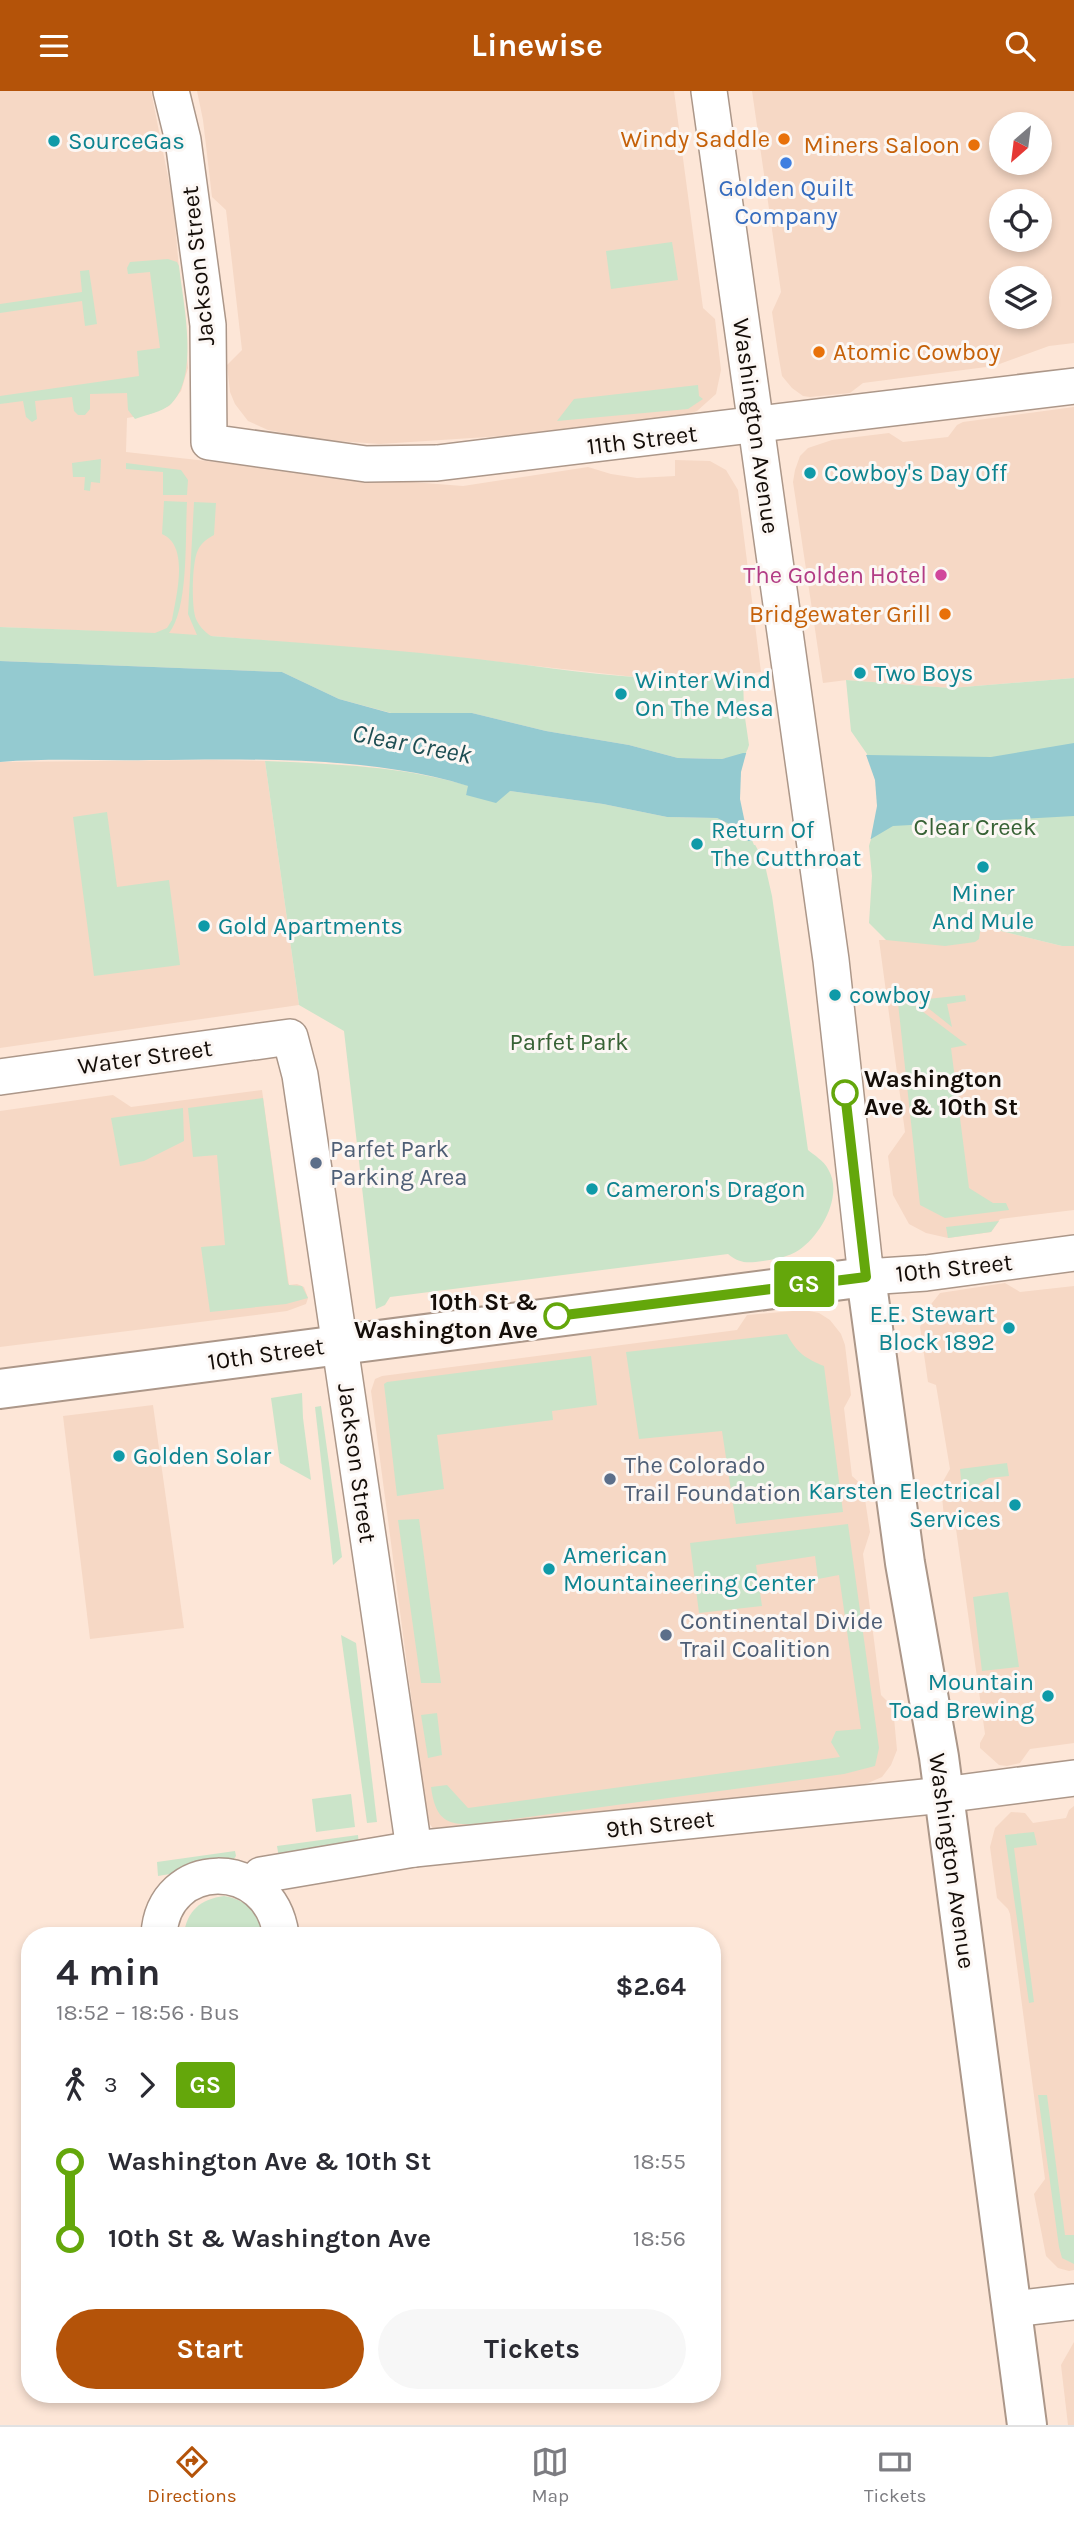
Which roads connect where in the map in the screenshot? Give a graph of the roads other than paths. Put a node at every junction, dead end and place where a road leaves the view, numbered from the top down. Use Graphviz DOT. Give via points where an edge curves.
graph roads {
  1 [pos="171,91"];
  2 [pos="709,91"];
  3 [pos="1074,386"];
  4 [pos="756,425"];
  5 [pos="209,442"];
  6 [pos="290,1037"];
  7 [pos="0,1077"];
  8 [pos="1074,1253"];
  9 [pos="866,1277"];
  10 [pos="338,1344"];
  11 [pos="0,1389"];
  12 [pos="1074,1778"];
  13 [pos="943,1795"];
  14 [pos="414,1849"];
  15 [pos="255,1887"];
  16 [pos="159,1927"];
  17 [pos="280,1927"];
  18 [pos="1074,2302"];
  19 [pos="1012,2309"];
  20 [pos="1027,2425"];
  1 -- 5 [label="street, Jackson Street" via="186,155 208,325"];
  2 -- 4 [label="street, Washington Avenue"];
  3 -- 4 [label="street, 11th Street"];
  4 -- 5 [label="street, 11th Street" via="437,463 366,464"];
  4 -- 9 [label="street, Washington Avenue" via="831,960"];
  6 -- 7 [label="street, Water Street"];
  6 -- 10 [label="street, Jackson Street" via="300,1075"];
  8 -- 9 [label="street, 10th Street"];
  9 -- 10 [label="main road, 10th Street"];
  9 -- 13 [label="main road, Washington Avenue"];
  10 -- 11 [label="main road, 10th Street"];
  10 -- 14 [label="street, Jackson Street"];
  12 -- 13 [label="street, 9th Street"];
  13 -- 14 [label="street, 9th Street"];
  13 -- 19 [label="main road, Washington Avenue"];
  14 -- 15 [label="street, 9th Street" via="261,1875"];
  15 -- 16 [label="street" via="237,1878 197,1880 179,1891"];
  15 -- 17 [label="street" via="270,1901"];
  18 -- 19 [label="street"];
  19 -- 20 [label="main road, Washington Avenue"];
}
